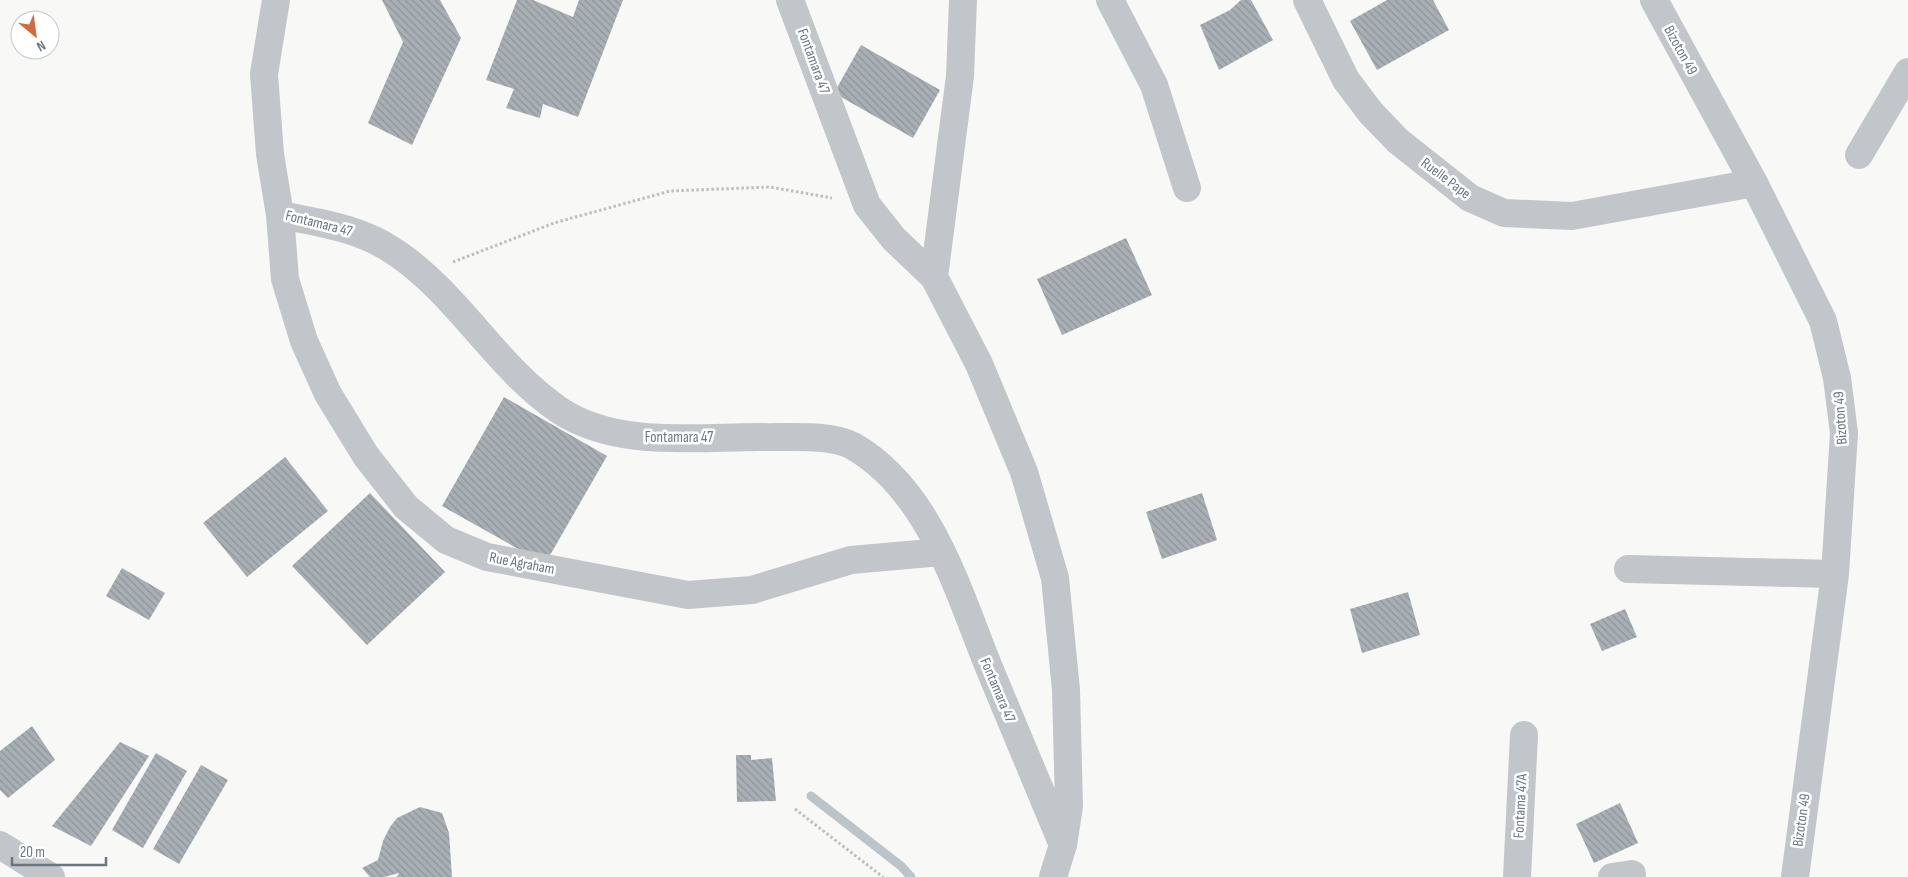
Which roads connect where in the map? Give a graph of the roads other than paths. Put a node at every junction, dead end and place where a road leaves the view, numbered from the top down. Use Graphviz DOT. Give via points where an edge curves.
graph roads {
  1 [pos="276,0"];
  2 [pos="790,0"];
  3 [pos="963,0"];
  4 [pos="1110,0"];
  5 [pos="1307,0"];
  6 [pos="1654,0"];
  7 [pos="1908,72"];
  8 [pos="1859,155"];
  9 [pos="1754,183"];
  10 [pos="1187,188"];
  11 [pos="280,215"];
  12 [pos="934,277"];
  13 [pos="941,552"];
  14 [pos="1628,569"];
  15 [pos="1835,574"];
  16 [pos="1524,735"];
  17 [pos="0,845"];
  18 [pos="1062,845"];
  19 [pos="52,877"];
  20 [pos="1053,877"];
  21 [pos="1517,877"];
  22 [pos="1795,877"];
  1 -- 11 [label="street, Fontamara 47" via="264,74 270,154"];
  2 -- 12 [label="street, Fontamara 47" via="867,205 894,239"];
  3 -- 12 [label="street" via="960,76"];
  4 -- 10 [label="street" via="1154,85"];
  5 -- 9 [label="street, Ruelle Pape" via="1346,80 1371,113 1398,141 1470,198 1504,213 1572,216"];
  6 -- 9 [label="street, Bizoton 49"];
  7 -- 8 [label="street"];
  9 -- 15 [label="street, Bizoton 49" via="1824,321 1837,378 1844,433"];
  11 -- 13 [label="street, Fontamara 47" via="349,228 394,251 422,274 528,385 561,411 599,428 642,438 820,438 851,445 884,470 914,504"];
  11 -- 13 [label="street, Rue Agraham" via="285,279 304,341 328,394 366,456 406,507 446,540 486,558 688,595 752,590 851,560"];
  12 -- 18 [label="street, Fontamara 47" via="980,364 1024,472 1055,578 1066,690 1069,806"];
  13 -- 18 [label="street, Fontamara 47"];
  14 -- 15 [label="street"];
  15 -- 22 [label="street, Bizoton 49"];
  16 -- 21 [label="street, Fontama 47A"];
  17 -- 19 [label="street"];
  18 -- 20 [label="street, Fontamara 47"];
}
